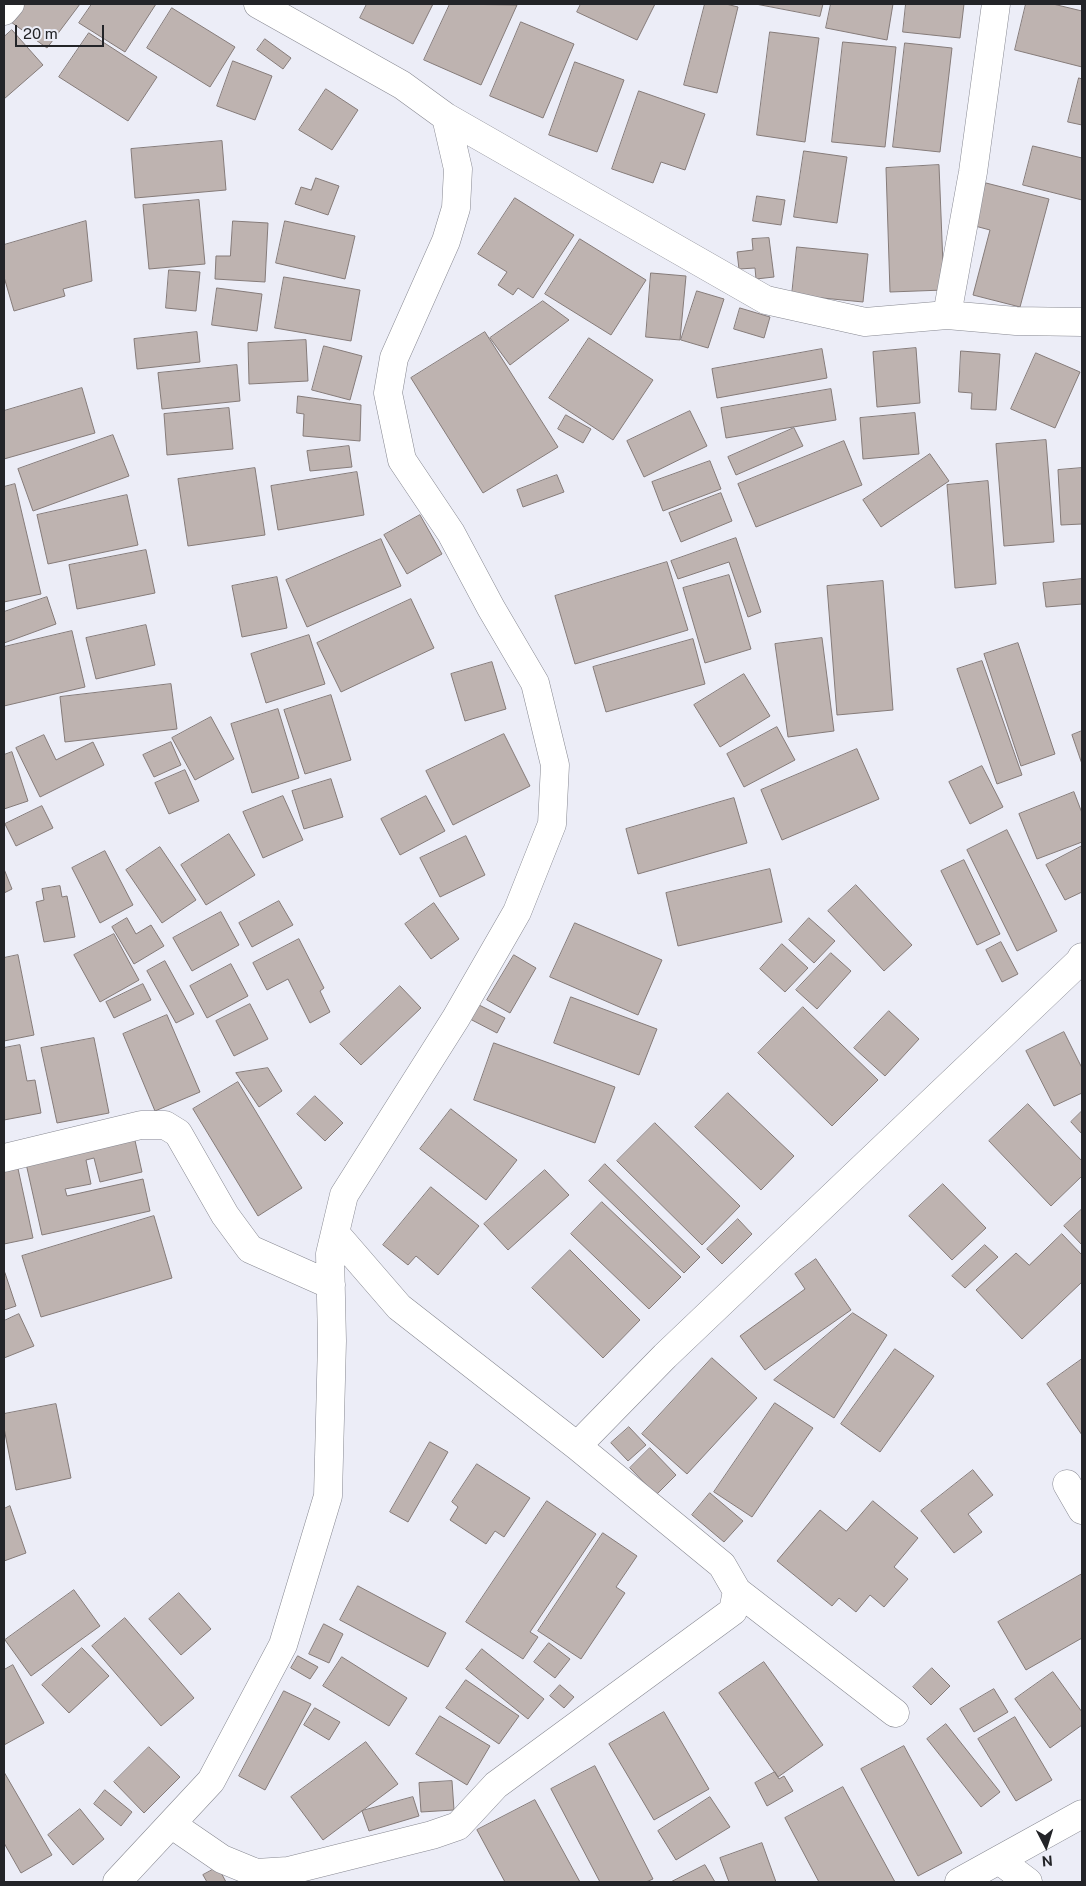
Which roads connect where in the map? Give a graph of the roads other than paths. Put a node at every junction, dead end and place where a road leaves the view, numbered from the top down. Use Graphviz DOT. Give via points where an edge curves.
graph roads {
  1 [pos="10,4"];
  2 [pos="258,4"];
  3 [pos="996,4"];
  4 [pos="4,11"];
  5 [pos="446,117"];
  6 [pos="947,315"];
  7 [pos="1082,322"];
  8 [pos="1082,957"];
  9 [pos="4,1158"];
  10 [pos="335,1233"];
  11 [pos="331,1285"];
  12 [pos="577,1446"];
  13 [pos="1067,1484"];
  14 [pos="1082,1510"];
  15 [pos="737,1591"];
  16 [pos="895,1713"];
  17 [pos="1082,1814"];
  18 [pos="171,1824"];
  19 [pos="999,1860"];
  20 [pos="117,1882"];
  21 [pos="959,1882"];
  22 [pos="1028,1882"];
  1 -- 4 [label="street"];
  2 -- 5 [label="street" via="402,85"];
  3 -- 6 [label="street"];
  5 -- 6 [label="street" via="766,300 864,322"];
  5 -- 10 [label="street" via="458,169 456,208 446,240 394,358 388,393 402,460 450,533 535,683 555,764 552,824 517,912 456,1018 344,1195"];
  6 -- 7 [label="street"];
  8 -- 12 [label="street" via="665,1356"];
  9 -- 11 [label="street" via="141,1125 165,1125 178,1133 225,1216 250,1249"];
  10 -- 11 [label="street" via="330,1254"];
  10 -- 12 [label="street" via="399,1307"];
  11 -- 18 [label="street" via="328,1496 283,1645 210,1781"];
  12 -- 15 [label="street" via="722,1566"];
  13 -- 14 [label="street"];
  15 -- 16 [label="street"];
  15 -- 18 [label="street" via="734,1611 496,1786 458,1826 288,1871 256,1873 222,1859"];
  17 -- 19 [label="street"];
  18 -- 20 [label="street"];
  19 -- 21 [label="street"];
  19 -- 22 [label="street"];
}
